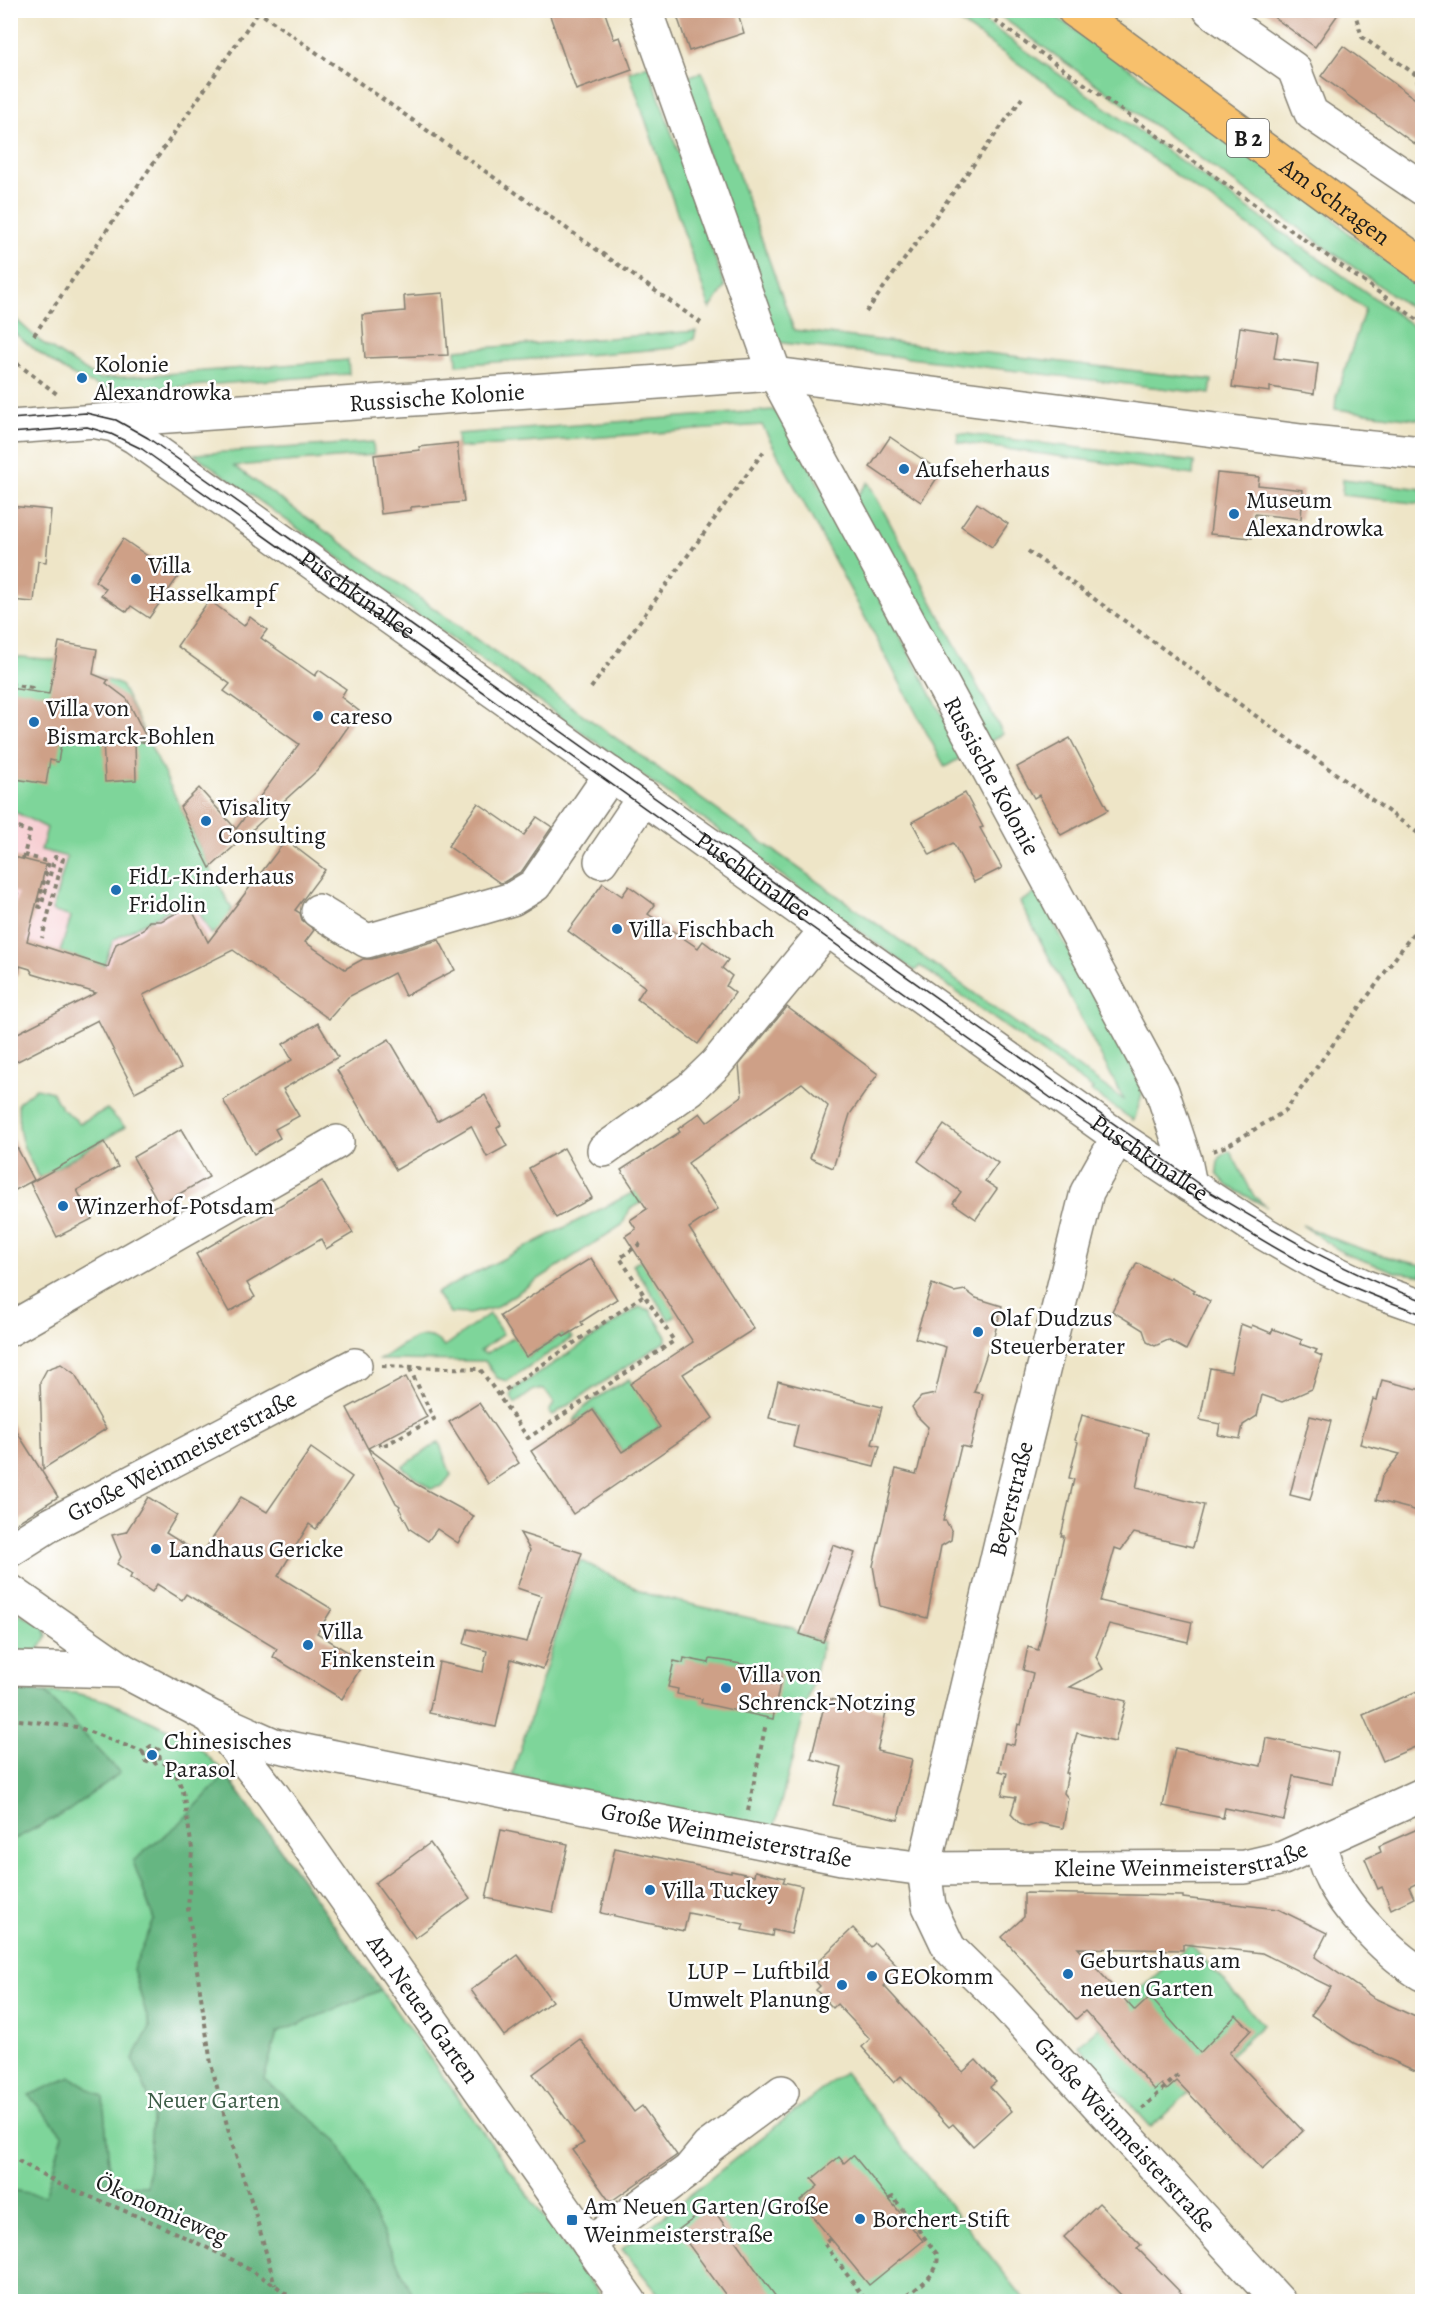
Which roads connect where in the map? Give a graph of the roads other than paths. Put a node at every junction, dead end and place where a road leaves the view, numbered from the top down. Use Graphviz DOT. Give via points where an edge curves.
graph roads {
  1 [pos="645,10"];
  2 [pos="1074,10"];
  3 [pos="1210,10"];
  4 [pos="1422,188"];
  5 [pos="1422,265"];
  6 [pos="775,374"];
  7 [pos="97,422"];
  8 [pos="10,427"];
  9 [pos="1422,453"];
  10 [pos="611,774"];
  11 [pos="644,797"];
  12 [pos="601,861"];
  13 [pos="318,911"];
  14 [pos="827,929"];
  15 [pos="1118,1137"];
  16 [pos="337,1142"];
  17 [pos="604,1150"];
  18 [pos="1187,1172"];
  19 [pos="1422,1307"];
  20 [pos="10,1329"];
  21 [pos="355,1365"];
  22 [pos="10,1550"];
  23 [pos="10,1592"];
  24 [pos="10,1668"];
  25 [pos="124,1671"];
  26 [pos="211,1718"];
  27 [pos="1422,1795"];
  28 [pos="1319,1842"];
  29 [pos="924,1869"];
  30 [pos="1422,1974"];
  31 [pos="782,2092"];
  32 [pos="589,2244"];
  33 [pos="622,2289"];
  34 [pos="1279,2301"];
  1 -- 6 [label="street, Russische Kolonie"];
  2 -- 5 [label="main road, Am Schragen / B 2"];
  3 -- 4 [label="street" via="1294,69 1311,112"];
  6 -- 7 [label="street, Russische Kolonie"];
  6 -- 9 [label="street, Russische Kolonie"];
  6 -- 18 [label="street, Russische Kolonie" via="1162,1091"];
  7 -- 8 [label="street, Russische Kolonie"];
  7 -- 10 [label="street, Puschkinallee" via="114,425 135,437"];
  10 -- 11 [label="street, Puschkinallee"];
  10 -- 13 [label="street" via="535,885 512,899 367,940"];
  11 -- 12 [label="street"];
  11 -- 14 [label="street, Puschkinallee"];
  14 -- 15 [label="street, Puschkinallee"];
  14 -- 17 [label="street" via="716,1065 690,1089"];
  15 -- 18 [label="street, Puschkinallee"];
  15 -- 29 [label="street, Beyerstraße" via="1087,1192"];
  16 -- 20 [label="street"];
  18 -- 19 [label="street, Puschkinallee" via="1260,1231 1321,1266"];
  21 -- 22 [label="street, Große Weinmeisterstraße" via="57,1521"];
  23 -- 25 [label="street, Große Weinmeisterstraße"];
  24 -- 25 [label="street"];
  25 -- 26 [label="street, Große Weinmeisterstraße"];
  26 -- 29 [label="street, Große Weinmeisterstraße" via="274,1745 842,1858"];
  26 -- 32 [label="street, Am Neuen Garten" via="272,1794"];
  27 -- 28 [label="street, Kleine Weinmeisterstraße"];
  28 -- 29 [label="street, Kleine Weinmeisterstraße" via="1283,1858 1245,1867"];
  28 -- 30 [label="street" via="1331,1878 1352,1908 1382,1943"];
  29 -- 34 [label="street, Große Weinmeisterstraße" via="929,1906 950,1948"];
  31 -- 32 [label="street" via="708,2147 689,2170"];
  32 -- 33 [label="street, Am Neuen Garten"];
}
